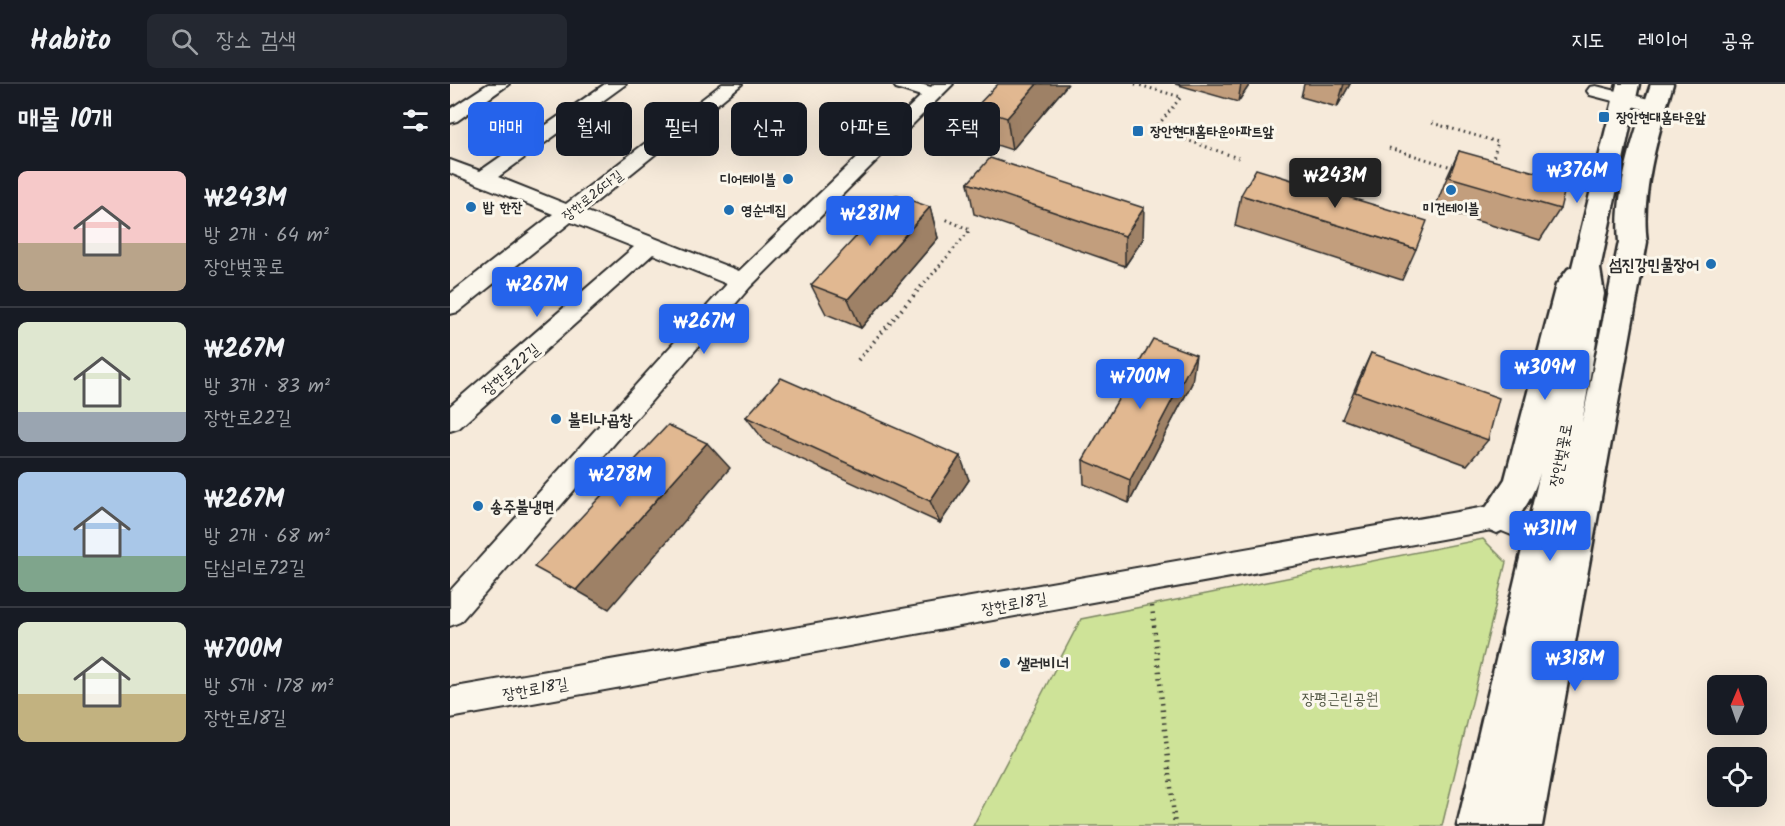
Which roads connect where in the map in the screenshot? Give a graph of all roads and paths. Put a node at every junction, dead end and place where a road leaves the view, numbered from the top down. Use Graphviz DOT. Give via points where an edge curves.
graph roads {
  1 [pos="500,84"];
  2 [pos="617,84"];
  3 [pos="733,84"];
  4 [pos="902,84"];
  5 [pos="1135,84"];
  6 [pos="939,89"];
  7 [pos="1596,91"];
  8 [pos="1626,91"];
  9 [pos="1659,95"];
  10 [pos="450,117"];
  11 [pos="1432,123"];
  12 [pos="1389,148"];
  13 [pos="1241,159"];
  14 [pos="450,166"];
  15 [pos="1490,169"];
  16 [pos="1465,171"];
  17 [pos="482,179"];
  18 [pos="570,212"];
  19 [pos="945,219"];
  20 [pos="650,245"];
  21 [pos="1586,268"];
  22 [pos="742,281"];
  23 [pos="450,306"];
  24 [pos="858,360"];
  25 [pos="450,421"];
  26 [pos="1497,518"];
  27 [pos="1558,541"];
  28 [pos="1152,604"];
  29 [pos="450,612"];
  30 [pos="450,703"];
  31 [pos="1175,826"];
  32 [pos="1479,826"];
  33 [pos="1520,826"];
  1 -- 10 [label="street"];
  2 -- 17 [label="street"];
  3 -- 18 [label="street, 장한로26다길"];
  4 -- 6 [label="street"];
  5 -- 13 [label="path" via="1181,98 1155,129"];
  6 -- 22 [label="street"];
  7 -- 8 [label="street"];
  8 -- 9 [label="street"];
  8 -- 21 [label="street, 장안벚꽃로"];
  9 -- 27 [label="street, 장안벚꽃로" via="1630,216 1633,242"];
  11 -- 15 [label="path" via="1498,142"];
  12 -- 16 [label="path"];
  14 -- 17 [label="street"];
  17 -- 18 [label="street"];
  18 -- 20 [label="street"];
  18 -- 23 [label="street, 장한로26다길"];
  19 -- 24 [label="path" via="970,230"];
  20 -- 22 [label="street"];
  20 -- 25 [label="street, 장한로22길"];
  21 -- 26 [label="street" via="1570,285 1520,484"];
  21 -- 27 [label="street, 장안벚꽃로" via="1590,294"];
  22 -- 29 [label="street"];
  26 -- 27 [label="street"];
  26 -- 30 [label="street, 장한로18길"];
  27 -- 32 [label="street, 장안벚꽃로"];
  27 -- 33 [label="street, 장안벚꽃로"];
  28 -- 31 [label="path"];
}
